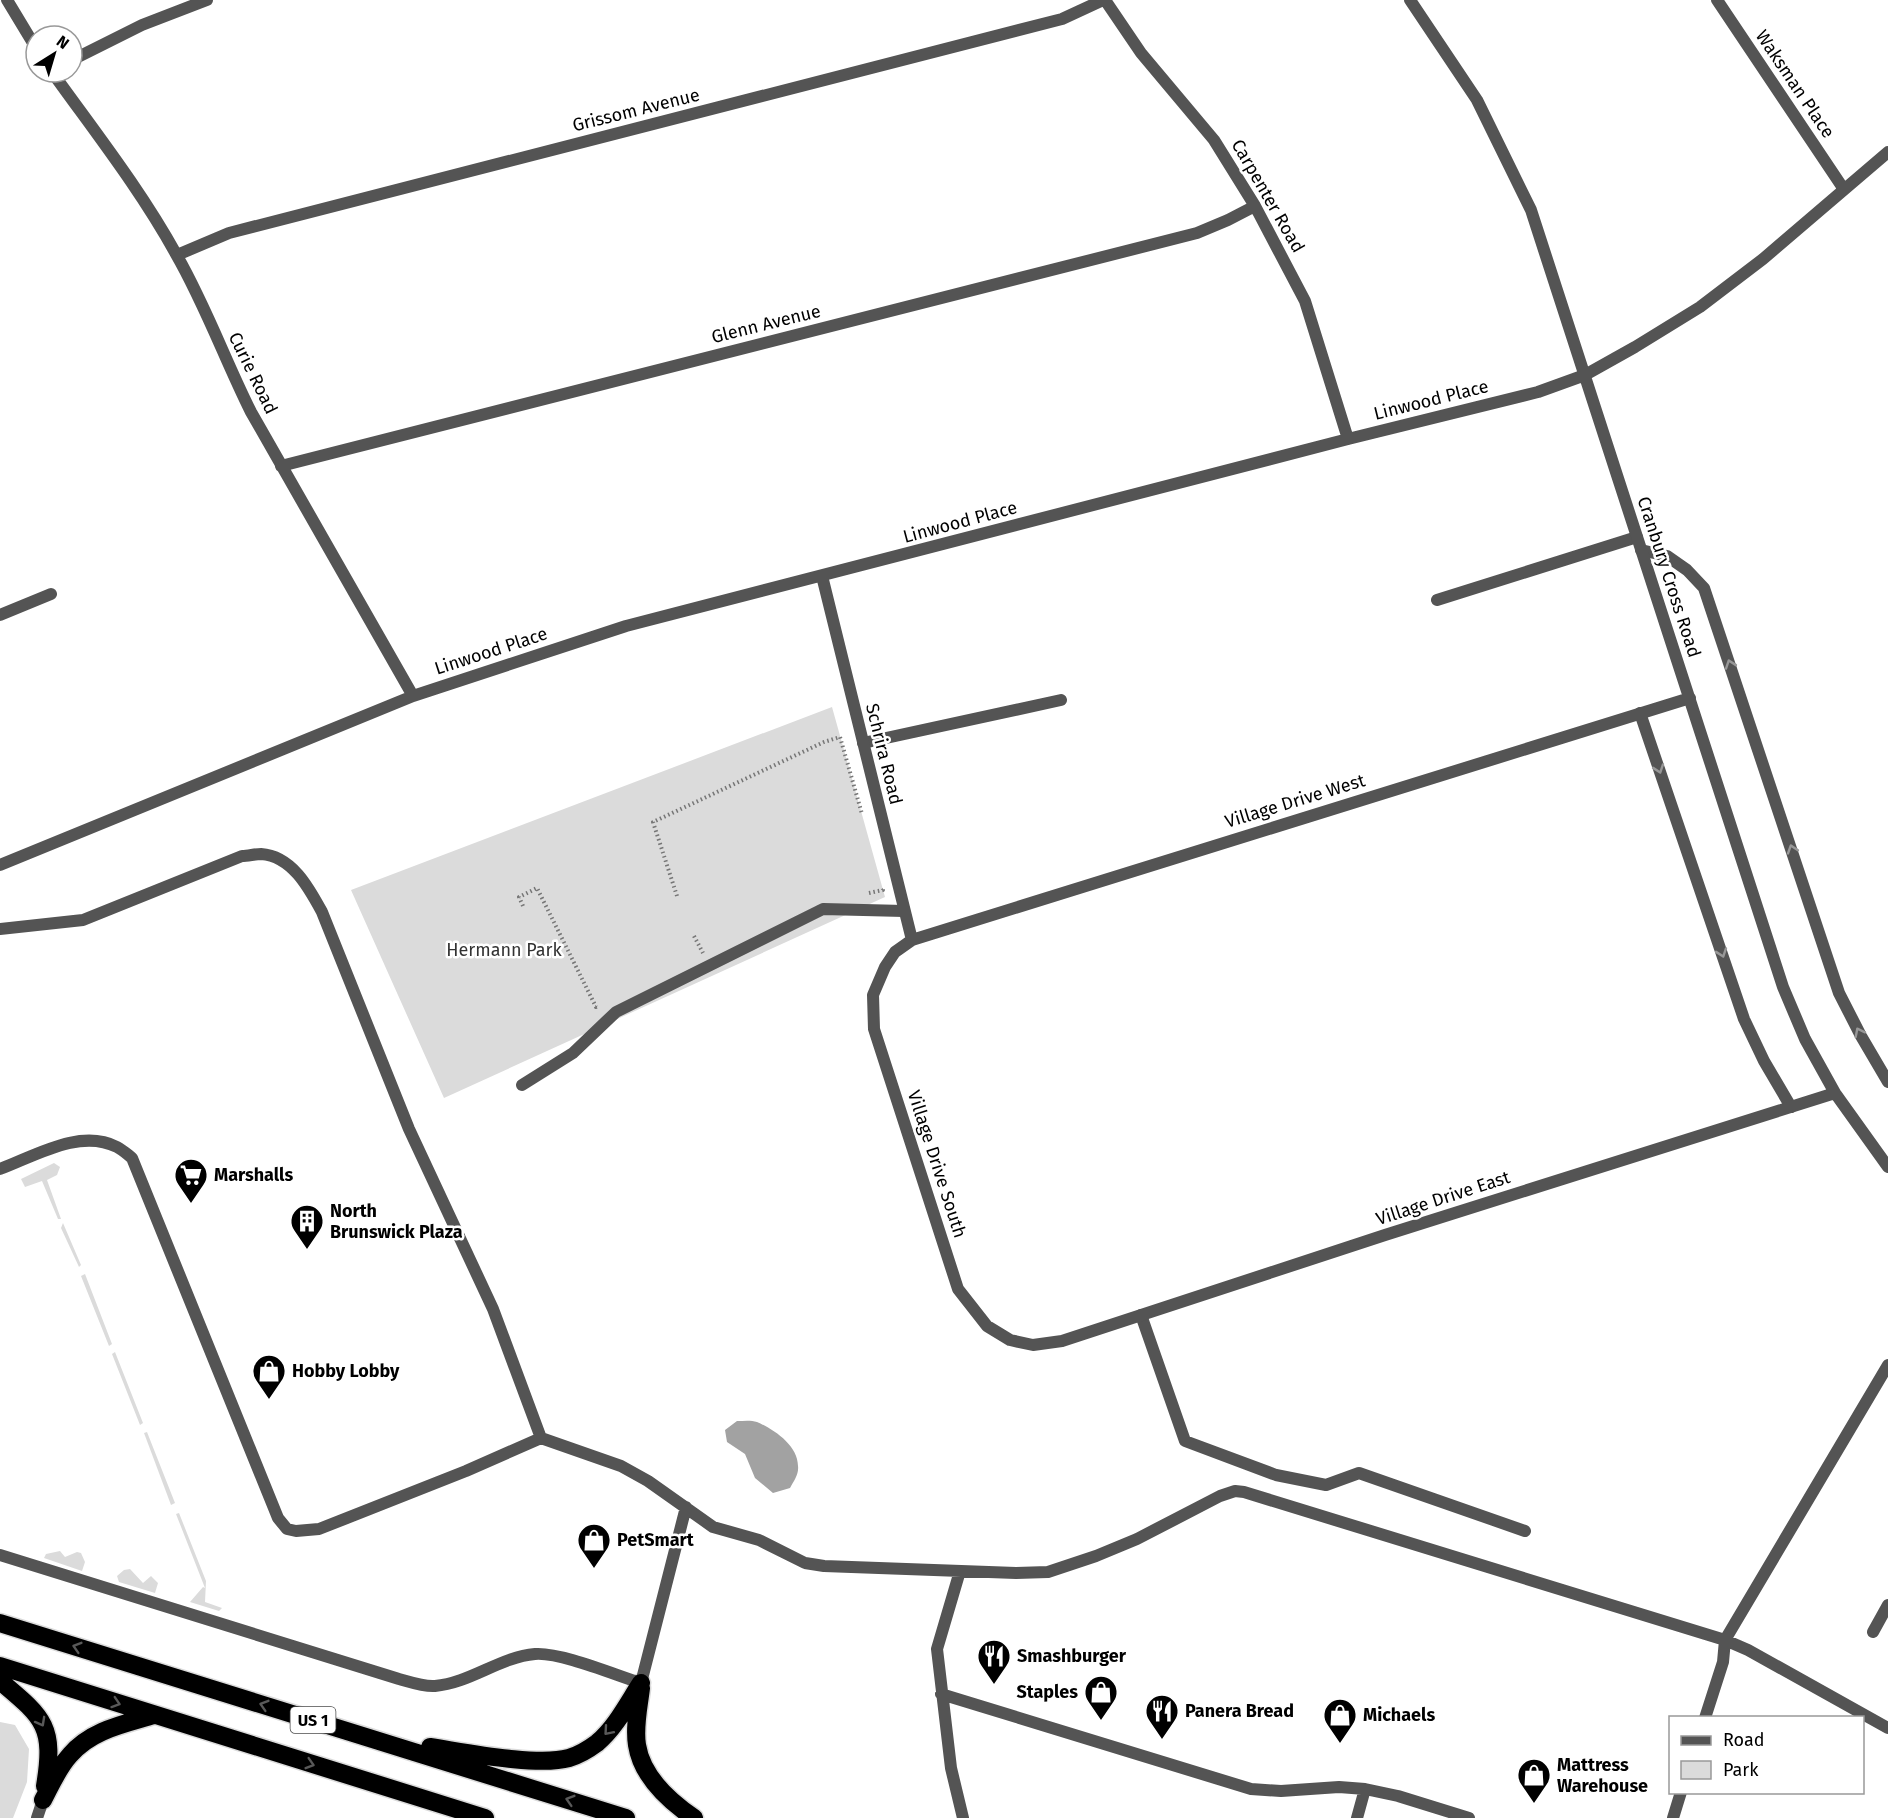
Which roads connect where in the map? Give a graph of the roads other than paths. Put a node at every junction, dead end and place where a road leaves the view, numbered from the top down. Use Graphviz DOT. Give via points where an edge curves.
graph roads {
  1 [pos="8,0"];
  2 [pos="207,0"];
  3 [pos="1104,0"];
  4 [pos="1410,0"];
  5 [pos="1717,0"];
  6 [pos="24,27"];
  7 [pos="84,54"];
  8 [pos="61,84"];
  9 [pos="1888,152"];
  10 [pos="1843,188"];
  11 [pos="1255,206"];
  12 [pos="177,255"];
  13 [pos="1585,375"];
  14 [pos="1348,439"];
  15 [pos="281,466"];
  16 [pos="1639,544"];
  17 [pos="822,576"];
  18 [pos="51,594"];
  19 [pos="1437,600"];
  20 [pos="0,615"];
  21 [pos="414,696"];
  22 [pos="1690,698"];
  23 [pos="1061,700"];
  24 [pos="1640,713"];
  25 [pos="862,743"];
  26 [pos="0,865"];
  27 [pos="904,911"];
  28 [pos="0,929"];
  29 [pos="912,940"];
  30 [pos="1888,1082"];
  31 [pos="522,1085"];
  32 [pos="1835,1093"];
  33 [pos="1791,1107"];
  34 [pos="1888,1167"];
  35 [pos="0,1169"];
  36 [pos="1141,1315"];
  37 [pos="1062,1341"];
  38 [pos="1888,1365"];
  39 [pos="541,1438"];
  40 [pos="686,1508"];
  41 [pos="1525,1531"];
  42 [pos="0,1555"];
  43 [pos="960,1571"];
  44 [pos="1888,1605"];
  45 [pos="0,1623"];
  46 [pos="1873,1632"];
  47 [pos="1725,1640"];
  48 [pos="0,1666"];
  49 [pos="0,1681"];
  50 [pos="641,1683"];
  51 [pos="941,1694"];
  52 [pos="154,1715"];
  53 [pos="1706,1716"];
  54 [pos="1888,1728"];
  55 [pos="379,1741"];
  56 [pos="1365,1789"];
  57 [pos="1680,1794"];
  58 [pos="43,1800"];
  59 [pos="37,1818"];
  60 [pos="485,1818"];
  61 [pos="626,1818"];
  62 [pos="694,1818"];
  63 [pos="963,1818"];
  64 [pos="1357,1818"];
  65 [pos="1469,1818"];
  66 [pos="1673,1818"];
  1 -- 6 [label="street"];
  2 -- 7 [label="street" via="142,25"];
  3 -- 11 [label="street, Carpenter Road" via="1214,140"];
  3 -- 12 [label="street, Grissom Avenue" via="1062,19 229,233"];
  4 -- 13 [label="street, Cranbury Cross Road" via="1477,100 1531,210"];
  5 -- 10 [label="street, Waksman Place"];
  8 -- 12 [label="street, Curie Road" via="144,199"];
  9 -- 10 [label="street, Linwood Place"];
  10 -- 13 [label="street, Linwood Place" via="1763,260 1700,307"];
  11 -- 14 [label="street, Carpenter Road" via="1305,302"];
  11 -- 15 [label="street, Glenn Avenue" via="1197,232"];
  12 -- 15 [label="street, Curie Road" via="251,412"];
  13 -- 14 [label="street, Linwood Place" via="1538,392"];
  13 -- 16 [label="street, Cranbury Cross Road"];
  14 -- 17 [label="street, Linwood Place"];
  15 -- 21 [label="street, Curie Road"];
  16 -- 19 [label="street"];
  16 -- 22 [label="street, Cranbury Cross Road"];
  30 -- 16 [label="street, one-way" via="1839,993 1704,588 1688,570"];
  17 -- 21 [label="street, Linwood Place" via="626,626"];
  17 -- 25 [label="street, Schrira Road"];
  18 -- 20 [label="street"];
  21 -- 26 [label="street, Linwood Place"];
  22 -- 24 [label="street, Village Drive West"];
  22 -- 32 [label="street, Cranbury Cross Road" via="1784,987 1805,1039"];
  23 -- 25 [label="street"];
  24 -- 29 [label="street, Village Drive West"];
  24 -- 33 [label="street, one-way" via="1744,1019"];
  25 -- 27 [label="street, Schrira Road"];
  27 -- 29 [label="street, Schrira Road"];
  27 -- 31 [label="street" via="823,909 616,1012 573,1053"];
  28 -- 39 [label="street" via="82,920 242,856 261,854 277,858 294,870 322,912 409,1129 493,1309"];
  29 -- 37 [label="street, Village Drive South" via="895,952 873,995 874,1029 958,1289 987,1326 1010,1340 1033,1346"];
  32 -- 33 [label="street, Village Drive East"];
  32 -- 34 [label="street, Cranbury Cross Road"];
  33 -- 36 [label="street, Village Drive East"];
  35 -- 39 [label="street" via="70,1142 117,1147 132,1158 278,1518 287,1529 319,1529"];
  36 -- 37 [label="street, Village Drive East"];
  36 -- 41 [label="street" via="1185,1441 1276,1475 1326,1485 1359,1473"];
  38 -- 47 [label="street"];
  39 -- 40 [label="street" via="621,1466"];
  40 -- 43 [label="street" via="712,1527 759,1540 805,1563"];
  40 -- 50 [label="street"];
  42 -- 50 [label="street" via="422,1684 433,1686 462,1680 536,1654 560,1657"];
  43 -- 47 [label="street" via="1048,1572 1137,1539 1235,1491"];
  43 -- 51 [label="street" via="937,1649"];
  44 -- 46 [label="street"];
  55 -- 45 [label="highway, US 1, one-way"];
  47 -- 53 [label="street" via="1723,1662"];
  47 -- 54 [label="street"];
  48 -- 52 [label="highway, US 1, one-way"];
  49 -- 58 [label="highway, one-way" via="36,1713 46,1732 50,1755"];
  50 -- 55 [label="highway, one-way" via="606,1734 590,1748 569,1758 522,1759"];
  50 -- 62 [label="highway" via="637,1743 642,1762 660,1790"];
  51 -- 56 [label="street" via="1251,1789"];
  51 -- 63 [label="street" via="951,1768"];
  52 -- 58 [label="highway" via="104,1731 78,1746"];
  52 -- 60 [label="highway, US 1, one-way"];
  61 -- 55 [label="highway, US 1, one-way"];
  56 -- 64 [label="street"];
  56 -- 65 [label="street"];
  57 -- 66 [label="street"];
  58 -- 59 [label="street"];
}
